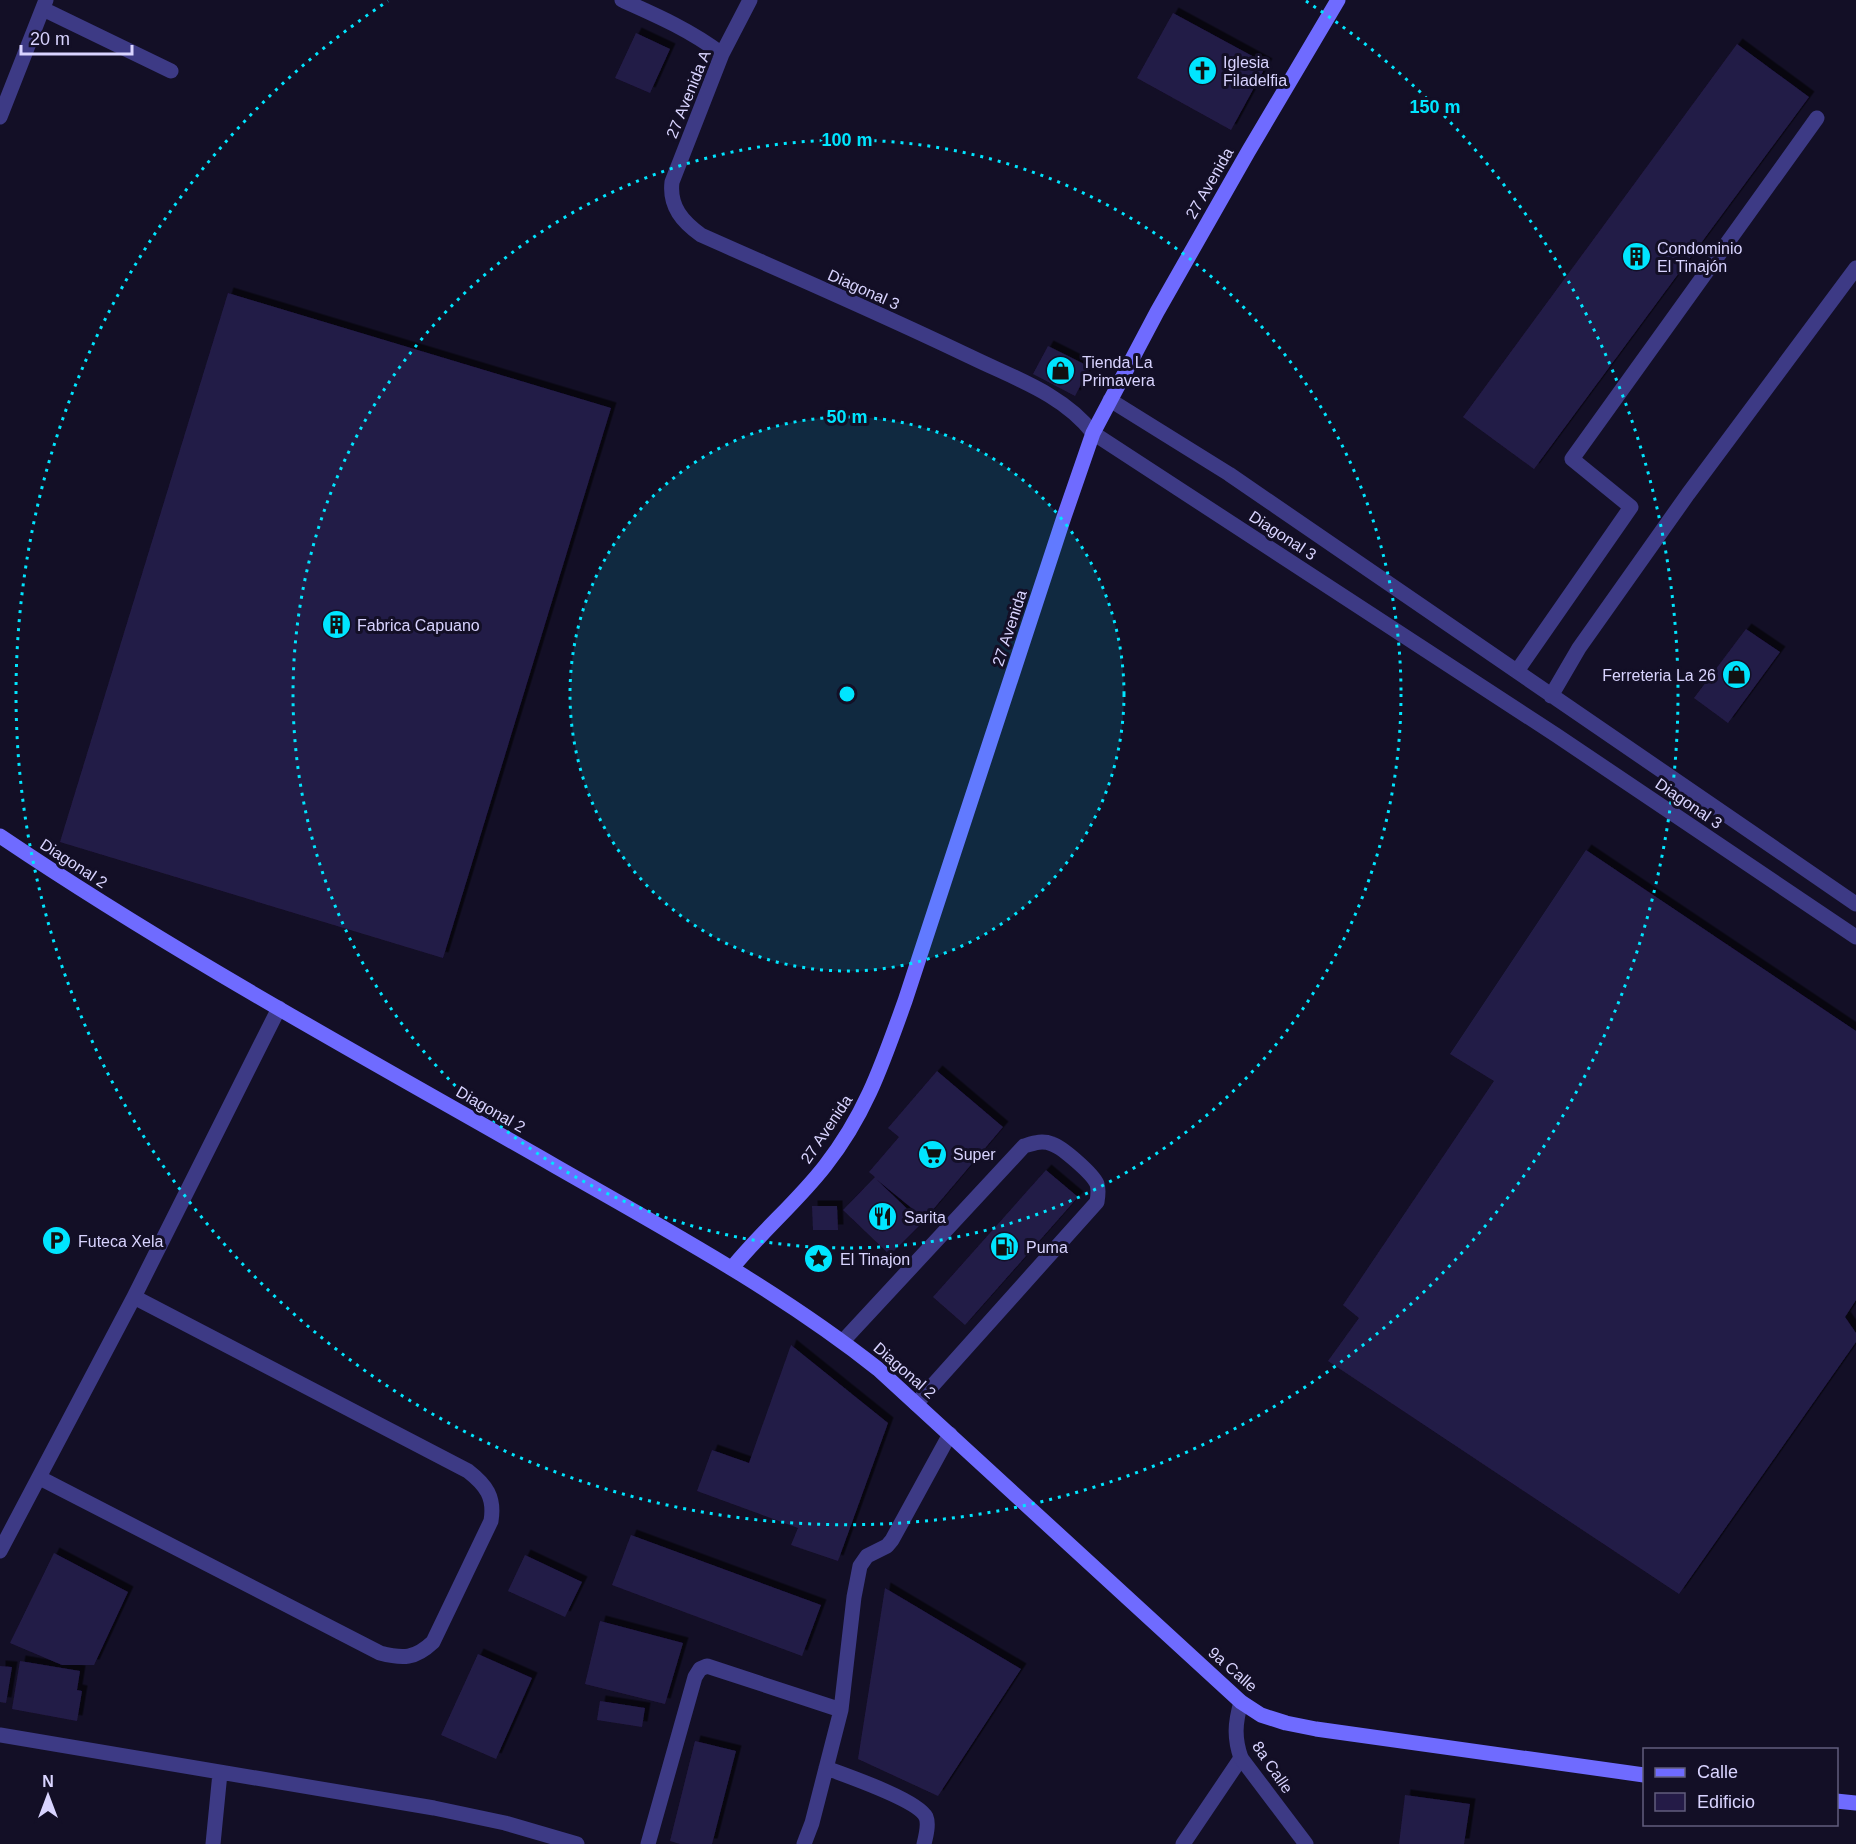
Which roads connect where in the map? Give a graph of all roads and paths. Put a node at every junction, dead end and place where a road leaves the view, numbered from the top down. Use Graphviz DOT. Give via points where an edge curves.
graph roads {
  1 [pos="622,0"];
  2 [pos="750,0"];
  3 [pos="1338,0"];
  4 [pos="44,4"];
  5 [pos="722,54"];
  6 [pos="171,71"];
  7 [pos="0,117"];
  8 [pos="1817,118"];
  9 [pos="674,204"];
  10 [pos="1856,268"];
  11 [pos="1110,400"];
  12 [pos="1093,433"];
  13 [pos="1517,671"];
  14 [pos="1551,696"];
  15 [pos="0,836"];
  16 [pos="1856,904"];
  17 [pos="1856,937"];
  18 [pos="279,1008"];
  19 [pos="732,1268"];
  20 [pos="134,1297"];
  21 [pos="843,1341"];
  22 [pos="916,1404"];
  23 [pos="950,1434"];
  24 [pos="40,1478"];
  25 [pos="0,1551"];
  26 [pos="1241,1702"];
  27 [pos="841,1710"];
  28 [pos="0,1735"];
  29 [pos="1241,1758"];
  30 [pos="826,1768"];
  31 [pos="220,1773"];
  32 [pos="1643,1775"];
  33 [pos="1838,1801"];
  34 [pos="1856,1803"];
  35 [pos="213,1844"];
  36 [pos="577,1844"];
  37 [pos="648,1844"];
  38 [pos="804,1844"];
  39 [pos="924,1844"];
  40 [pos="1183,1844"];
  41 [pos="1306,1844"];
  1 -- 5 [label="street" via="698,36"];
  2 -- 5 [label="street, 27 Avenida A"];
  3 -- 11 [label="main road, 27 Avenida" via="1168,292"];
  4 -- 6 [label="street"];
  4 -- 7 [label="street"];
  5 -- 9 [label="street, 27 Avenida A" via="672,182"];
  8 -- 13 [label="street" via="1572,459 1631,507"];
  9 -- 12 [label="street, Diagonal 3" via="687,225 701,235 1038,390 1066,405"];
  10 -- 14 [label="street" via="1688,494 1586,638"];
  11 -- 12 [label="main road, 27 Avenida"];
  11 -- 13 [label="street, Diagonal 3" via="1229,474"];
  12 -- 17 [label="street, Diagonal 3" via="1556,735"];
  12 -- 19 [label="main road, 27 Avenida" via="905,1001 867,1101 826,1165"];
  13 -- 14 [label="street, Diagonal 3"];
  14 -- 16 [label="street, Diagonal 3"];
  15 -- 18 [label="main road, Diagonal 2" via="188,956"];
  18 -- 19 [label="main road, Diagonal 2"];
  18 -- 20 [label="street"];
  19 -- 21 [label="main road, Diagonal 2"];
  20 -- 24 [label="street"];
  20 -- 24 [label="street" via="468,1471 483,1483 490,1496 491,1521 433,1642 411,1656 380,1653"];
  21 -- 22 [label="main road, Diagonal 2"];
  21 -- 22 [label="street" via="1024,1146 1038,1142 1060,1148 1094,1178 1097,1202"];
  22 -- 23 [label="main road, Diagonal 2"];
  23 -- 26 [label="main road, 9a Calle"];
  23 -- 27 [label="street" via="892,1540 867,1556 860,1566"];
  24 -- 25 [label="street"];
  26 -- 29 [label="street, 8a Calle" via="1235,1720 1235,1741"];
  26 -- 32 [label="main road, 9a Calle" via="1261,1715 1296,1725"];
  27 -- 30 [label="street"];
  27 -- 37 [label="street" via="707,1666 700,1669"];
  28 -- 31 [label="street"];
  29 -- 40 [label="street"];
  29 -- 41 [label="street, 8a Calle"];
  30 -- 38 [label="street"];
  30 -- 39 [label="street" via="920,1809 927,1818"];
  31 -- 35 [label="street"];
  31 -- 36 [label="street" via="434,1808"];
  33 -- 34 [label="main road"];
}
